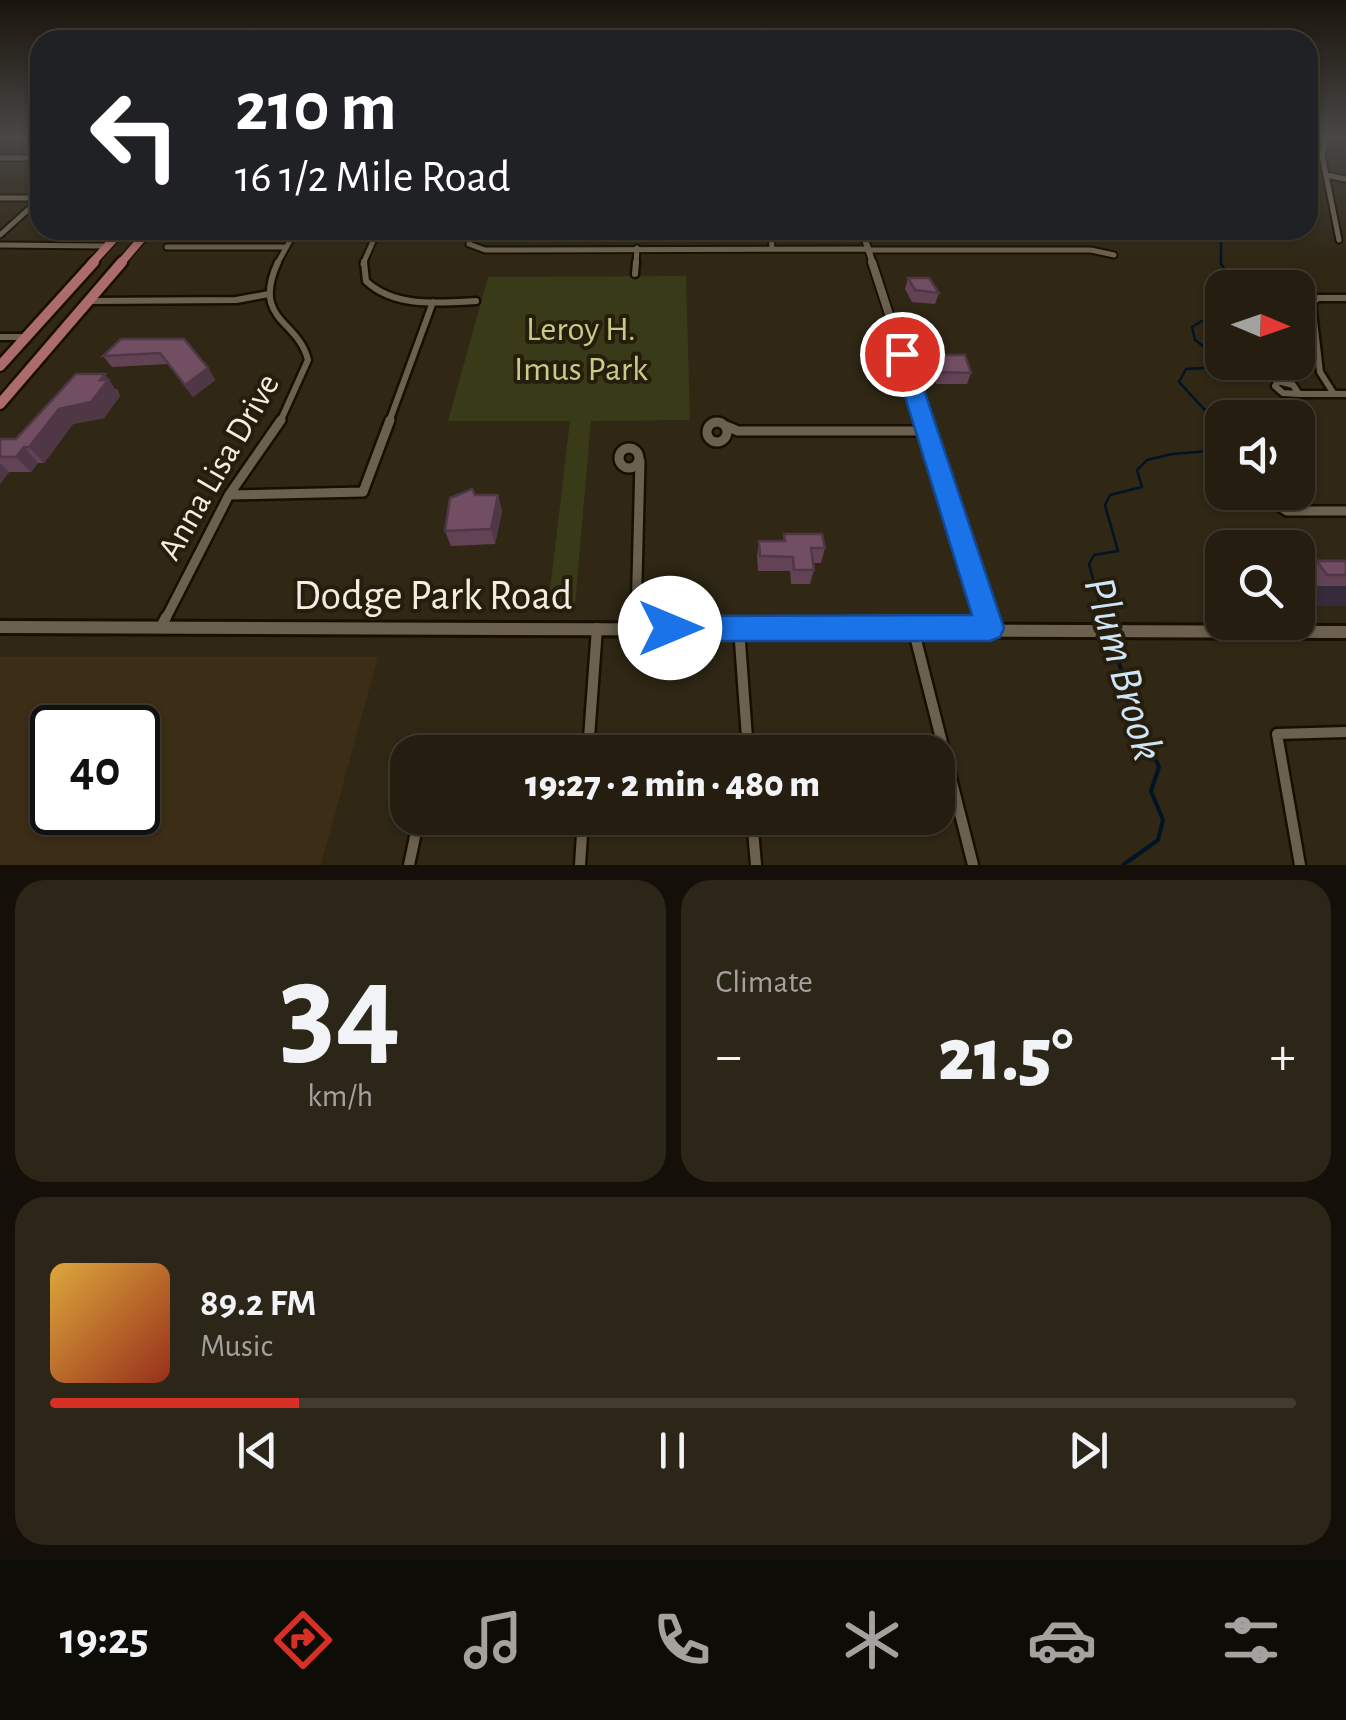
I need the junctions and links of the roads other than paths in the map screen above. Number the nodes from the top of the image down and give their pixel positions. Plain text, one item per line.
1 (1326, 177) edge
2 (0, 198) edge
3 (30, 199) edge
4 (30, 208) edge
5 (0, 234) edge
6 (113, 240) edge
7 (140, 240) edge
8 (290, 240) edge
9 (374, 240) edge
10 (469, 240) edge
11 (772, 240) edge
12 (866, 240) edge
13 (1339, 240) dead end
14 (0, 245) edge
15 (108, 246) junction
16 (286, 246) junction
17 (167, 247) dead end
18 (637, 248) junction
19 (772, 248) junction
20 (869, 249) junction
21 (1114, 256) dead end
22 (635, 274) dead end
23 (269, 294) junction
24 (1346, 298) edge
25 (88, 301) junction
26 (476, 301) dead end
27 (433, 302) junction
28 (26, 337) junction
29 (0, 338) edge
30 (0, 366) edge
31 (28, 372) junction
32 (1302, 392) dead end
33 (1334, 394) junction
34 (1346, 394) edge
35 (0, 404) edge
36 (926, 431) junction
37 (726, 432) dead end
38 (640, 461) junction
39 (627, 467) junction
40 (640, 474) junction
41 (229, 495) junction
42 (1310, 510) edge
43 (1346, 511) edge
44 (0, 627) edge
45 (161, 628) junction
46 (597, 628) junction
47 (636, 628) junction
48 (739, 628) junction
49 (913, 628) junction
50 (990, 628) junction
51 (1346, 632) edge
52 (1346, 732) edge
53 (589, 735) edge
54 (747, 735) edge
55 (415, 835) edge
56 (582, 835) edge
57 (753, 835) edge
58 (409, 865) edge
59 (580, 865) edge
60 (756, 865) edge
61 (973, 865) edge
62 (1300, 865) edge

1 - 13 street
2 - 3 street
4 - 5 street
6 - 15 main road
7 - 25 main road
8 - 16 street
9 - 27 street
10 - 18 street
11 - 19 street
12 - 20 street
14 - 15 street
15 - 28 main road
16 - 17 street
16 - 23 street
18 - 19 street
18 - 22 street
19 - 20 street
20 - 21 street
20 - 36 street
23 - 25 street
23 - 41 street, Anna Lisa Drive
24 - 33 street
25 - 31 main road
26 - 27 street
27 - 41 street
28 - 29 street
28 - 30 main road
30 - 31 main road
31 - 35 main road
32 - 33 street
33 - 34 street
36 - 37 street
36 - 50 street
38 - 39 street
38 - 39 street
38 - 40 street
39 - 40 street
40 - 47 street
41 - 45 street, Anna Lisa Drive
42 - 43 street
44 - 45 street, Dodge Park Road
45 - 46 street, Dodge Park Road
46 - 47 street, Dodge Park Road
46 - 53 street
47 - 48 street, Dodge Park Road
48 - 49 street, Dodge Park Road
48 - 54 street
49 - 50 street, Dodge Park Road
49 - 61 street
50 - 51 street, Dodge Park Road
52 - 62 street
55 - 58 street
56 - 59 street
57 - 60 street

